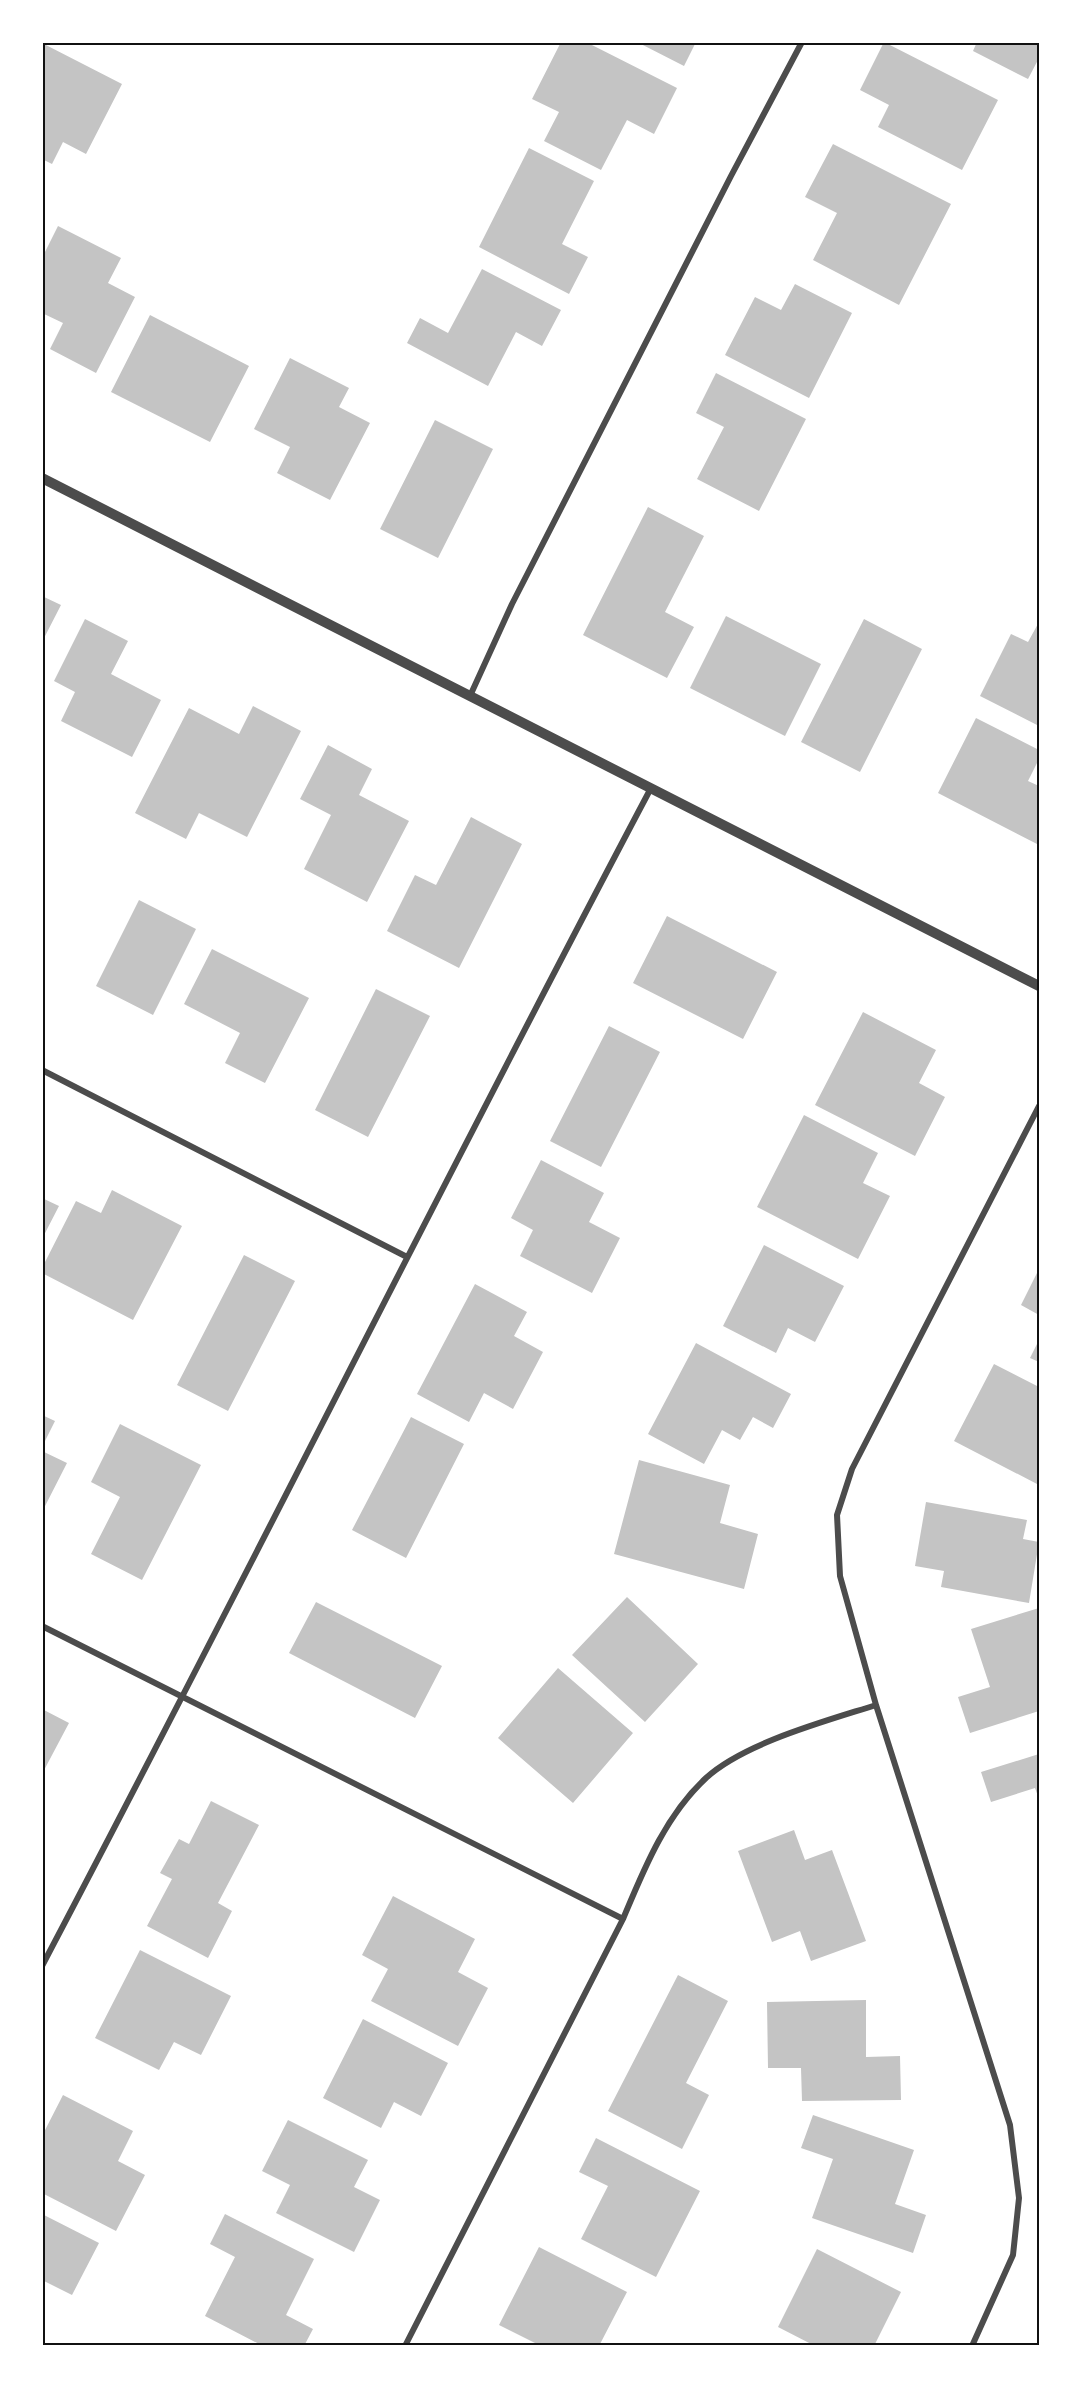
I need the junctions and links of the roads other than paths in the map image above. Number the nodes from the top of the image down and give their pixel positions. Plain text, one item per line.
1 (802, 42) edge
2 (42, 478) edge
3 (470, 696) junction
4 (651, 788) junction
5 (1039, 986) edge
6 (42, 1070) edge
7 (1039, 1106) edge
8 (407, 1257) junction
9 (42, 1626) edge
10 (183, 1698) junction
11 (876, 1705) junction
12 (623, 1919) junction
13 (42, 1966) edge
14 (405, 2346) edge
15 (972, 2346) edge

1 - 3 street
2 - 3 street
3 - 4 street
4 - 5 street
4 - 8 street
6 - 8 street
7 - 11 street
8 - 10 street
9 - 10 street
10 - 12 street
10 - 13 street
11 - 12 street
11 - 15 street
12 - 14 street

